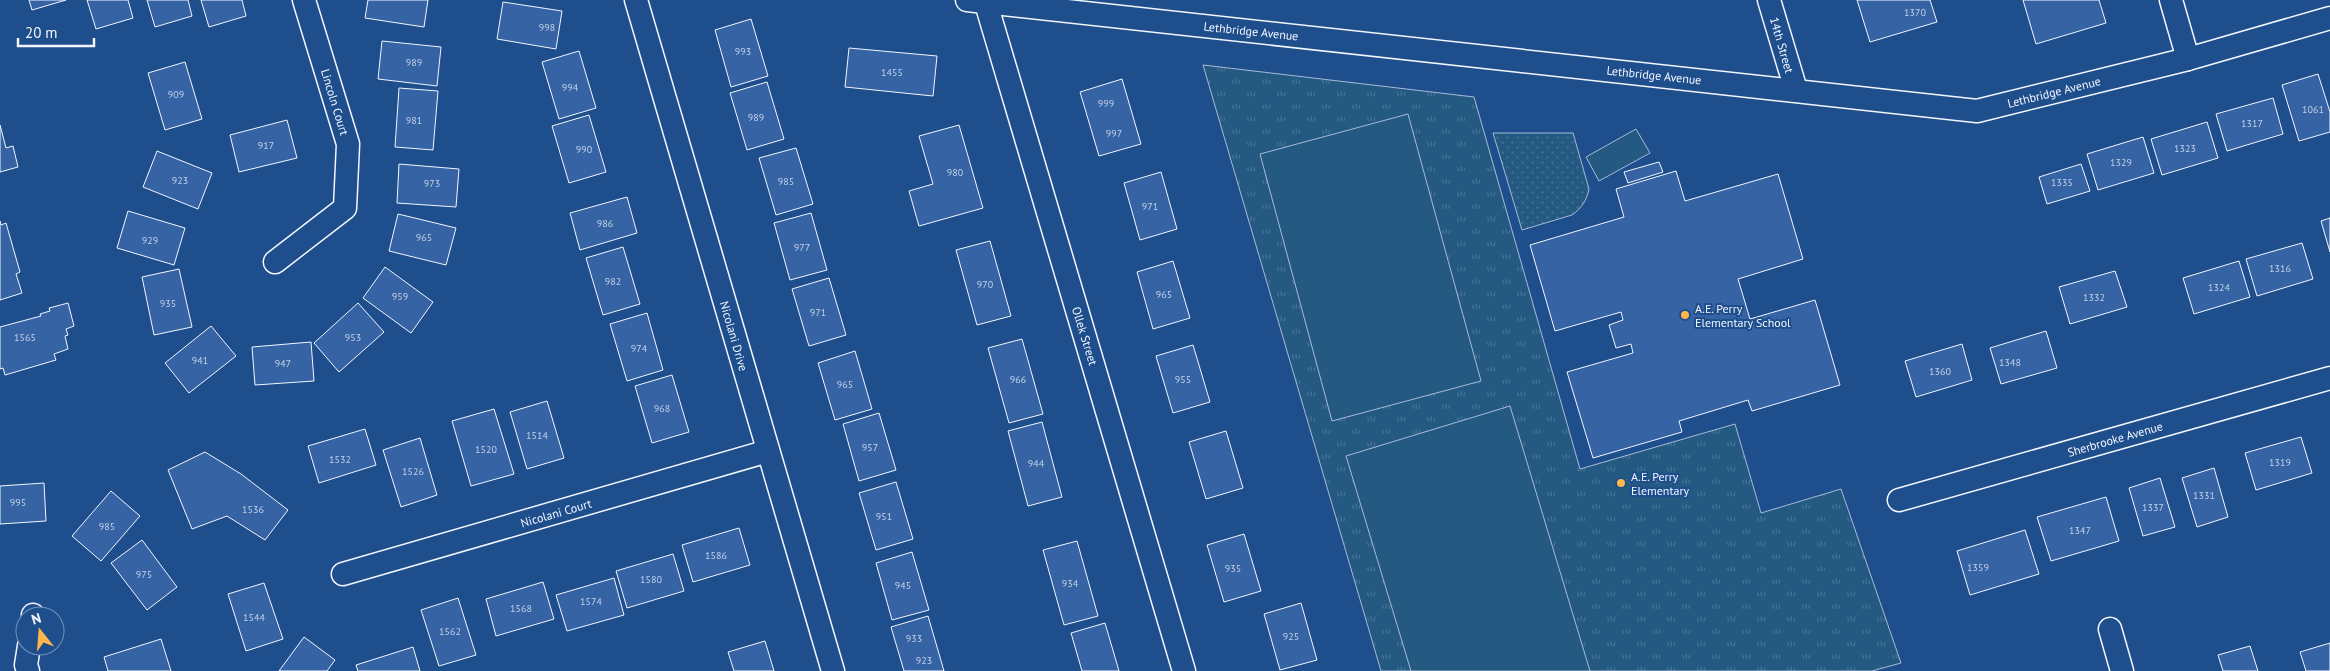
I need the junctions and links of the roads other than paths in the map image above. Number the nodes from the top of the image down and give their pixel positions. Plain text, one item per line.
1 (304, 0) edge
2 (636, 0) edge
3 (1769, 0) edge
4 (2171, 0) edge
5 (979, 1) edge
6 (2330, 18) edge
7 (2188, 60) junction
8 (1796, 90) junction
9 (275, 262) dead end
10 (2330, 378) edge
11 (768, 452) junction
12 (1900, 500) dead end
13 (343, 574) dead end
14 (2110, 629) dead end
15 (27, 656) edge
16 (28, 671) edge
17 (832, 671) edge
18 (1184, 671) edge
19 (2122, 671) edge

1 - 9 street, Lincoln Court
2 - 11 street, Nicolani Drive
3 - 8 street, 14th Street
4 - 7 street
5 - 8 street, Lethbridge Avenue
5 - 18 street, Ollek Street
6 - 7 street, Lethbridge Avenue
7 - 8 street, Lethbridge Avenue
10 - 12 street, Sherbrooke Avenue
11 - 13 street, Nicolani Court
11 - 17 street, Nicolani Drive
14 - 19 street
15 - 16 street

